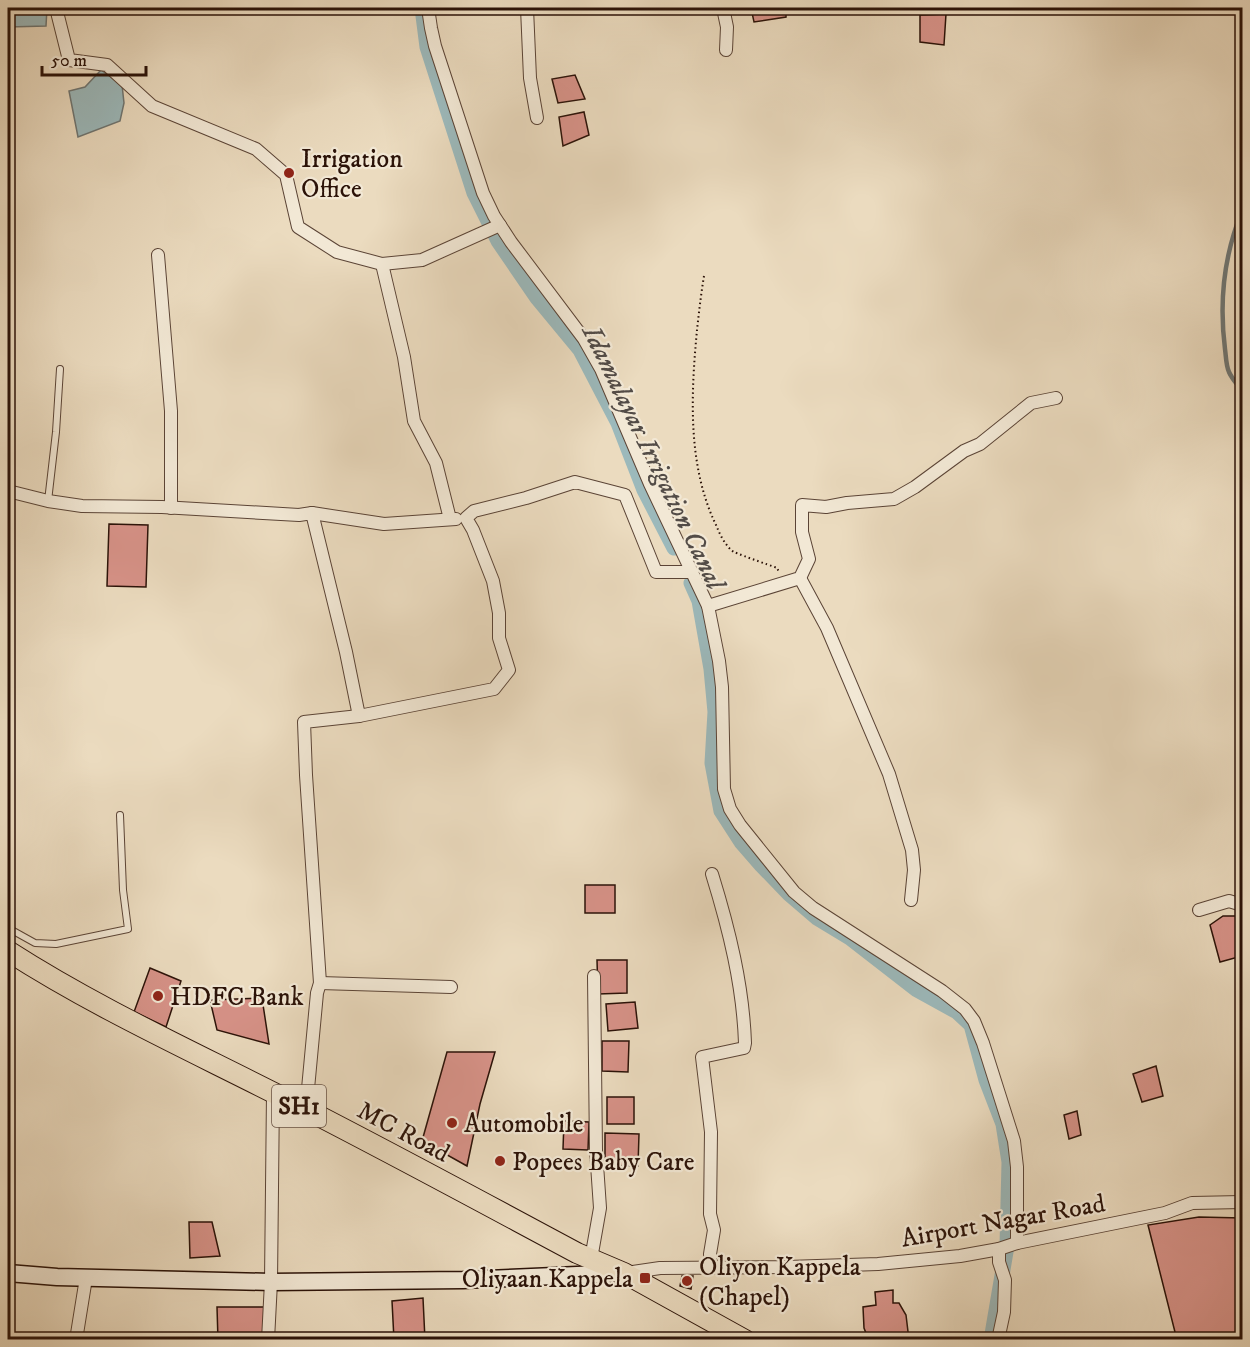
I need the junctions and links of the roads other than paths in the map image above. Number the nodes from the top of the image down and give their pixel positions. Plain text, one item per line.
1 (56, 8) edge
2 (175, 8) edge
3 (196, 8) edge
4 (428, 8) edge
5 (527, 8) edge
6 (723, 8) edge
7 (726, 51) dead end
8 (537, 118) dead end
9 (500, 225) junction
10 (158, 255) dead end
11 (382, 264) junction
12 (60, 369) dead end
13 (1056, 398) dead end
14 (8, 490) edge
15 (48, 501) junction
16 (171, 508) junction
17 (312, 513) junction
18 (466, 518) junction
19 (450, 519) junction
20 (692, 572) junction
21 (800, 578) junction
22 (708, 606) junction
23 (360, 716) junction
24 (120, 815) dead end
25 (712, 874) dead end
26 (911, 900) dead end
27 (1242, 905) edge
28 (1199, 910) dead end
29 (8, 928) edge
30 (8, 951) edge
31 (594, 976) dead end
32 (320, 983) junction
33 (451, 987) dead end
34 (273, 1093) junction
35 (306, 1110) junction
36 (1242, 1202) edge
37 (1017, 1243) junction
38 (999, 1256) junction
39 (591, 1259) junction
40 (711, 1268) junction
41 (8, 1273) edge
42 (624, 1273) junction
43 (86, 1278) junction
44 (271, 1282) junction
45 (76, 1340) edge
46 (268, 1340) edge
47 (745, 1340) edge
48 (998, 1340) edge

1 - 11 street
2 - 3 street
4 - 9 street
5 - 8 street
6 - 7 street
9 - 11 street
9 - 20 street
10 - 16 street
11 - 19 street
12 - 15 lane
13 - 21 street
14 - 15 street
15 - 16 street
16 - 17 street
17 - 19 street
17 - 23 street
18 - 19 street
18 - 20 street
18 - 23 street
20 - 22 street
21 - 22 street
21 - 26 street
22 - 37 street
23 - 32 street
24 - 29 lane
25 - 40 street
27 - 28 street
30 - 34 main road, MC Road / SH1
31 - 39 street
32 - 33 street
32 - 35 street
34 - 35 main road, MC Road / SH1
34 - 44 street
35 - 39 main road, MC Road / SH1
36 - 37 street, Airport Nagar Road
37 - 38 street, Airport Nagar Road
38 - 40 street, Airport Nagar Road
38 - 48 street
39 - 42 main road, MC Road / SH1
40 - 42 street, Airport Nagar Road
41 - 43 main road
42 - 44 main road
42 - 47 main road, MC Road / SH1
43 - 44 main road
43 - 45 street
44 - 46 street

